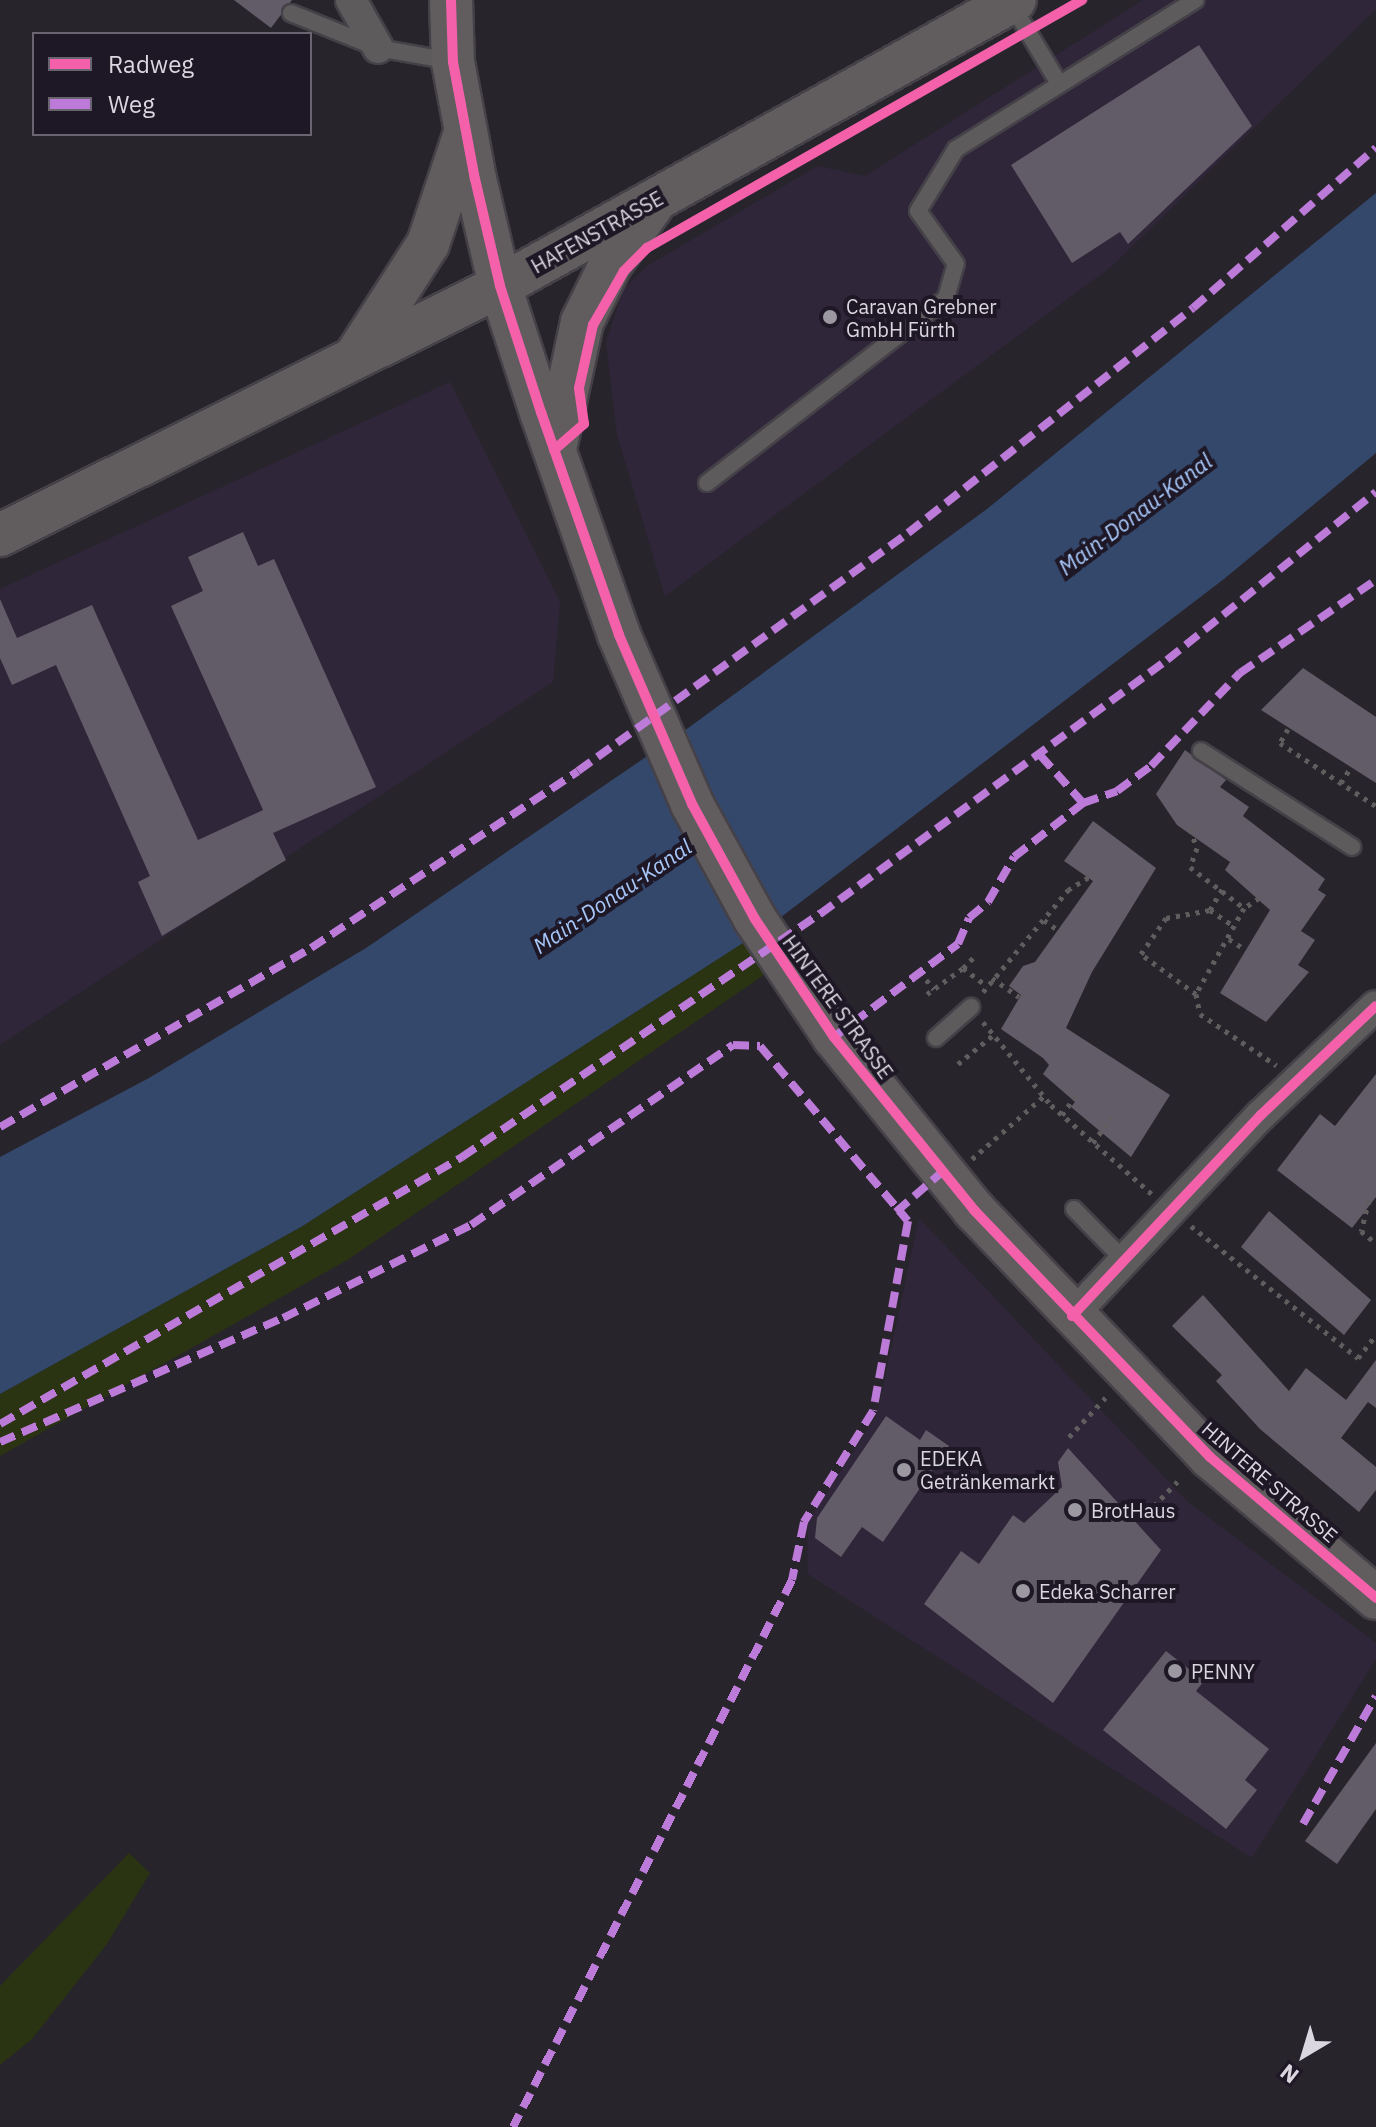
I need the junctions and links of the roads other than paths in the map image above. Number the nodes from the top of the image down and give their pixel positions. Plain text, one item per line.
1 (351, 0) edge
2 (451, 0) edge
3 (1195, 0) edge
4 (1013, 1) edge
5 (291, 13) dead end
6 (378, 48) junction
7 (453, 62) junction
8 (1058, 82) junction
9 (467, 127) junction
10 (657, 199) junction
11 (500, 286) junction
12 (356, 355) junction
13 (554, 450) junction
14 (707, 483) dead end
15 (0, 535) edge
16 (1201, 751) dead end
17 (1352, 847) dead end
18 (1376, 1006) edge
19 (971, 1007) road end
20 (936, 1038) dead end
21 (1074, 1209) dead end
22 (1125, 1261) junction
23 (1072, 1316) junction
24 (1376, 1598) edge

1 - 6 street
2 - 7 street, HINTERE STRASSE
3 - 8 lane
4 - 8 lane
4 - 10 street, HAFENSTRASSE
5 - 6 lane
6 - 7 lane
7 - 9 street, HINTERE STRASSE
8 - 14 lane
9 - 11 street, HINTERE STRASSE
9 - 12 street
10 - 11 street, HAFENSTRASSE
10 - 13 street
11 - 12 street, HAFENSTRASSE
11 - 13 street, HINTERE STRASSE
12 - 15 street, HAFENSTRASSE
13 - 23 street, HINTERE STRASSE
16 - 17 lane
18 - 22 street
19 - 20 lane
21 - 22 lane
22 - 23 street
23 - 24 street, HINTERE STRASSE

